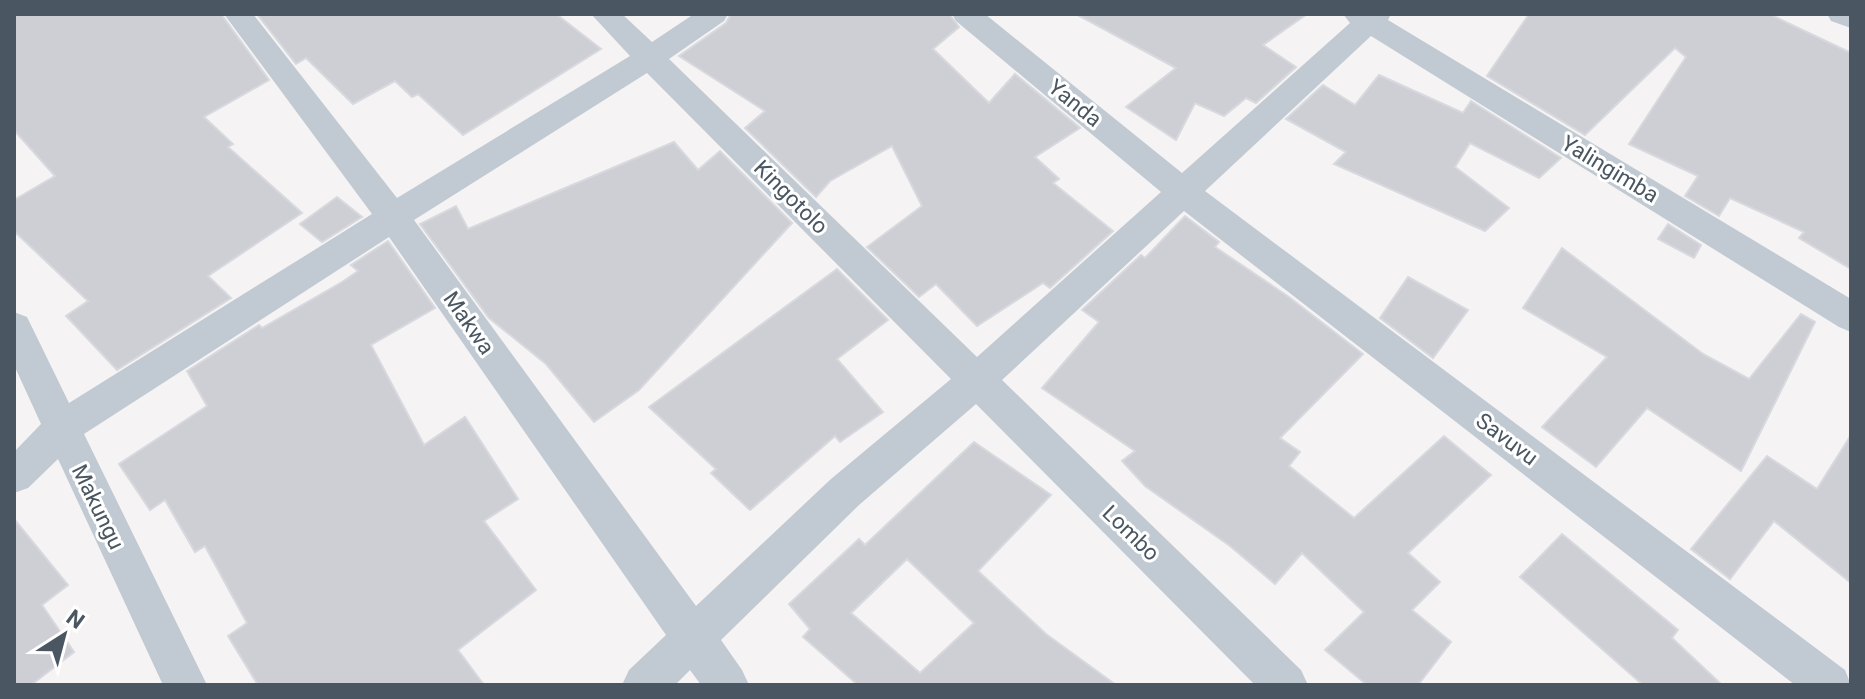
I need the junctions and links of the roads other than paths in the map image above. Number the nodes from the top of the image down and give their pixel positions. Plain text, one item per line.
1 (238, 14) edge
2 (605, 14) edge
3 (714, 14) edge
4 (966, 14) edge
5 (1841, 14) edge
6 (1368, 16) edge
7 (1851, 18) edge
8 (651, 57) junction
9 (1184, 193) junction
10 (393, 217) junction
11 (1851, 317) edge
12 (14, 327) edge
13 (976, 381) junction
14 (61, 428) junction
15 (14, 475) edge
16 (693, 637) junction
17 (185, 685) edge
18 (644, 685) edge
19 (727, 685) edge
20 (1286, 685) edge
21 (1830, 685) edge

1 - 10 street, Makwa
2 - 8 street, Kingotolo
3 - 8 street
4 - 9 street, Yanda
5 - 7 street
6 - 9 street
6 - 11 street, Yalingimba
8 - 10 street
8 - 13 street, Kingotolo
9 - 13 street
9 - 21 street, Savuvu
10 - 14 street
10 - 16 street, Makwa
12 - 14 street, Makungu
13 - 16 street
13 - 20 street, Lombo
14 - 15 street
14 - 17 street, Makungu
16 - 18 street
16 - 19 street, Makwa

